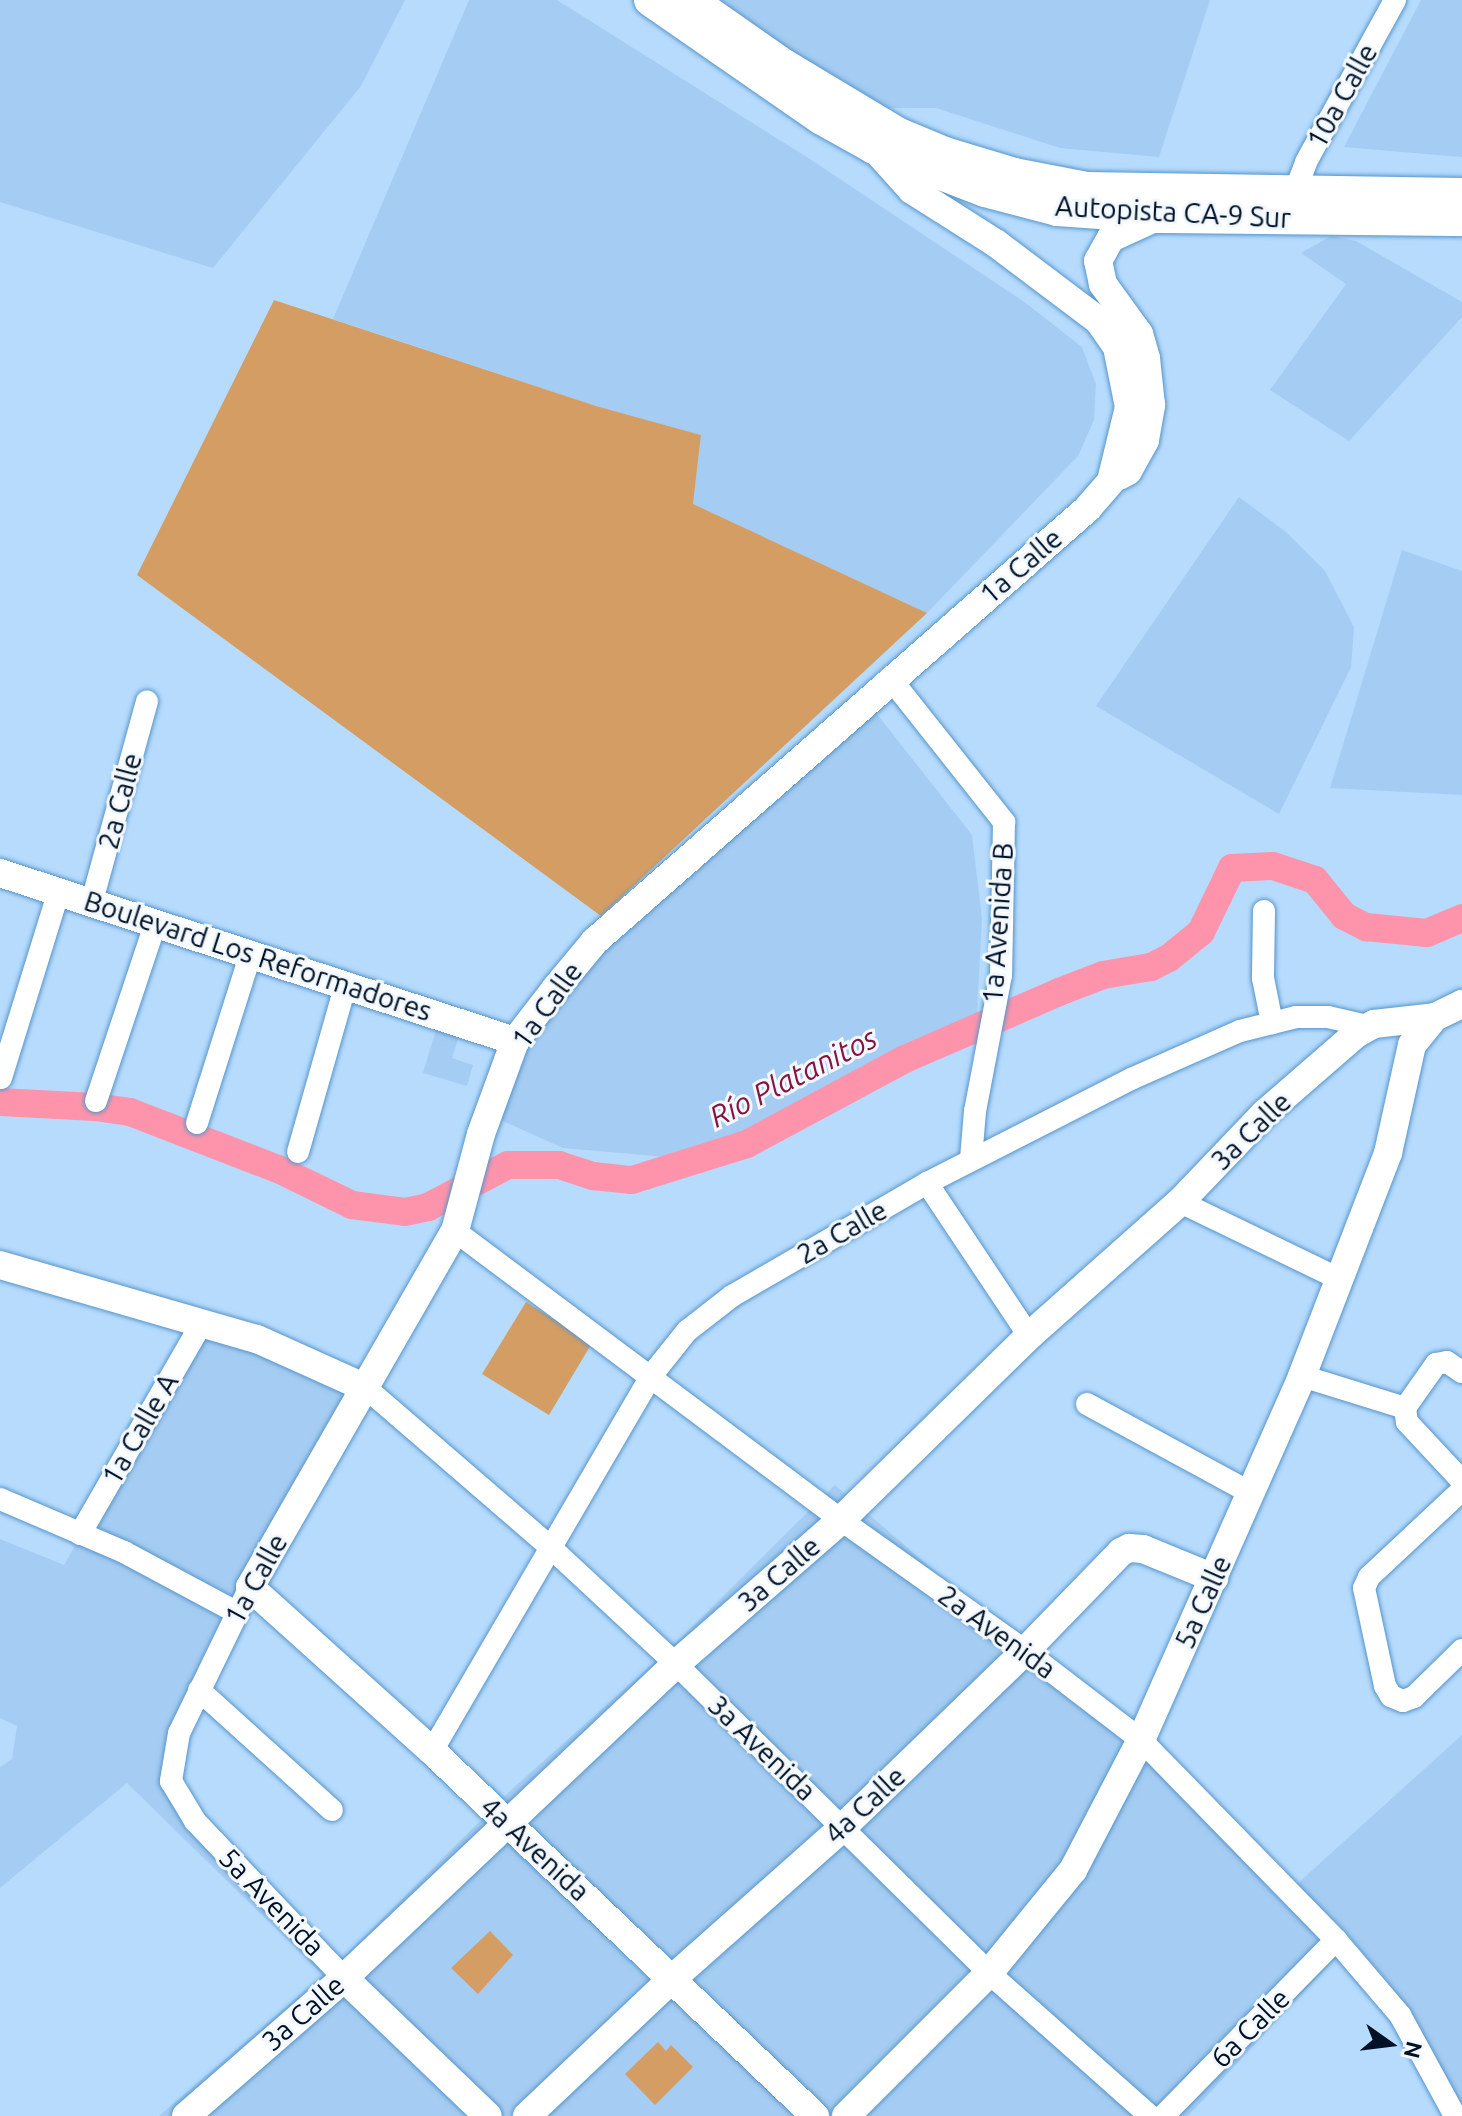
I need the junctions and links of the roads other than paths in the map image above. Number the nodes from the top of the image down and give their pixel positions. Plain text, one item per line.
1 (650, 0) edge
2 (691, 0) edge
3 (1395, 0) edge
4 (874, 148) junction
5 (1294, 194) junction
6 (1462, 194) edge
7 (1157, 217) junction
8 (1462, 220) edge
9 (1111, 481) junction
10 (890, 678) junction
11 (147, 701) dead end
12 (0, 873) edge
13 (59, 891) junction
14 (92, 901) junction
15 (1264, 911) dead end
16 (156, 922) junction
17 (251, 953) junction
18 (346, 984) junction
19 (1462, 1004) edge
20 (1435, 1017) junction
21 (1272, 1023) junction
22 (1377, 1025) junction
23 (515, 1041) junction
24 (1412, 1045) junction
25 (1, 1078) edge
26 (96, 1101) dead end
27 (197, 1123) dead end
28 (298, 1152) dead end
29 (971, 1159) junction
30 (927, 1183) junction
31 (1180, 1202) junction
32 (455, 1231) junction
33 (0, 1265) edge
34 (1341, 1280) junction
35 (202, 1323) junction
36 (1029, 1336) junction
37 (1455, 1367) edge
38 (651, 1376) junction
39 (1302, 1376) junction
40 (366, 1388) junction
41 (1087, 1404) dead end
42 (1405, 1408) junction
43 (1462, 1481) edge
44 (1462, 1490) edge
45 (1251, 1493) junction
46 (0, 1499) edge
47 (841, 1520) junction
48 (80, 1534) junction
49 (549, 1546) junction
50 (1214, 1578) junction
51 (250, 1587) junction
52 (236, 1612) junction
53 (1462, 1650) edge
54 (1025, 1651) junction
55 (676, 1664) junction
56 (199, 1690) junction
57 (179, 1733) joint
58 (1141, 1740) junction
59 (432, 1751) junction
60 (332, 1810) dead end
61 (508, 1824) junction
62 (843, 1827) junction
63 (1336, 1940) junction
64 (989, 1973) junction
65 (344, 1978) junction
66 (672, 1979) junction
67 (187, 2116) edge
68 (488, 2116) edge
69 (527, 2116) edge
70 (815, 2116) edge
71 (846, 2116) edge
72 (1150, 2116) edge
73 (1163, 2116) edge
74 (1455, 2116) edge

1 - 4 highway, Autopista CA-9 Sur
2 - 5 highway, Autopista CA-9 Sur
3 - 5 street, 10a Calle
4 - 7 highway, Autopista CA-9 Sur
4 - 9 main road, 1a Calle
5 - 6 highway, Autopista CA-9 Sur
7 - 8 highway, Autopista CA-9 Sur
7 - 9 main road, 1a Calle
9 - 10 main road, 1a Calle
10 - 23 main road, 1a Calle
10 - 29 street, 1a Avenida B
11 - 14 street, 2a Calle
12 - 13 main road, Boulevard Los Reformadores
13 - 14 main road, Boulevard Los Reformadores
13 - 25 street
14 - 16 main road, Boulevard Los Reformadores
15 - 21 street
16 - 17 main road, Boulevard Los Reformadores
16 - 26 street
17 - 18 main road, Boulevard Los Reformadores
17 - 27 street
18 - 23 main road, Boulevard Los Reformadores
18 - 28 street
19 - 20 main road, 2a Calle
20 - 22 main road, 2a Calle
20 - 24 main road, 5a Calle
21 - 22 street, 2a Calle
21 - 29 street, 2a Calle
22 - 24 main road
22 - 31 main road, 3a Calle
23 - 32 main road, 1a Calle
24 - 34 main road, 5a Calle
29 - 30 street, 2a Calle
30 - 36 street
30 - 38 street, 2a Calle
31 - 34 street
31 - 36 main road, 3a Calle
32 - 38 street, 2a Avenida
32 - 40 main road, 1a Calle
33 - 35 main road
34 - 39 main road, 5a Calle
35 - 40 main road
35 - 48 street, 1a Calle A
36 - 47 main road, 3a Calle
37 - 42 street
38 - 47 street, 2a Avenida
38 - 49 street, 2a Calle
39 - 42 street
39 - 45 main road, 5a Calle
40 - 49 street, 3a Avenida
40 - 51 main road, 1a Calle
41 - 45 street
42 - 43 street
44 - 53 street
45 - 50 main road, 5a Calle
46 - 48 street
47 - 54 street, 2a Avenida
47 - 55 main road, 3a Calle
48 - 52 street
49 - 55 street, 3a Avenida
49 - 59 street, 2a Calle
50 - 54 main road, 4a Calle
50 - 58 main road, 5a Calle
51 - 52 street, 1a Calle
51 - 59 main road, 4a Avenida
52 - 56 street, 1a Calle
54 - 58 street, 2a Avenida
54 - 62 main road, 4a Calle
55 - 61 main road, 3a Calle
55 - 62 street, 3a Avenida
56 - 57 street, 1a Calle
56 - 60 street
57 - 65 street, 5a Avenida
58 - 63 street, 2a Avenida
58 - 64 main road, 5a Calle
59 - 61 main road, 4a Avenida
61 - 65 main road, 3a Calle
61 - 66 main road, 4a Avenida
62 - 64 street, 3a Avenida
62 - 66 main road, 4a Calle
63 - 73 street, 6a Calle
63 - 74 street, 2a Avenida
64 - 71 main road, 5a Calle
64 - 72 street, 3a Avenida
65 - 67 main road, 3a Calle
65 - 68 main road, 5a Avenida
66 - 69 main road, 4a Calle
66 - 70 main road, 4a Avenida

